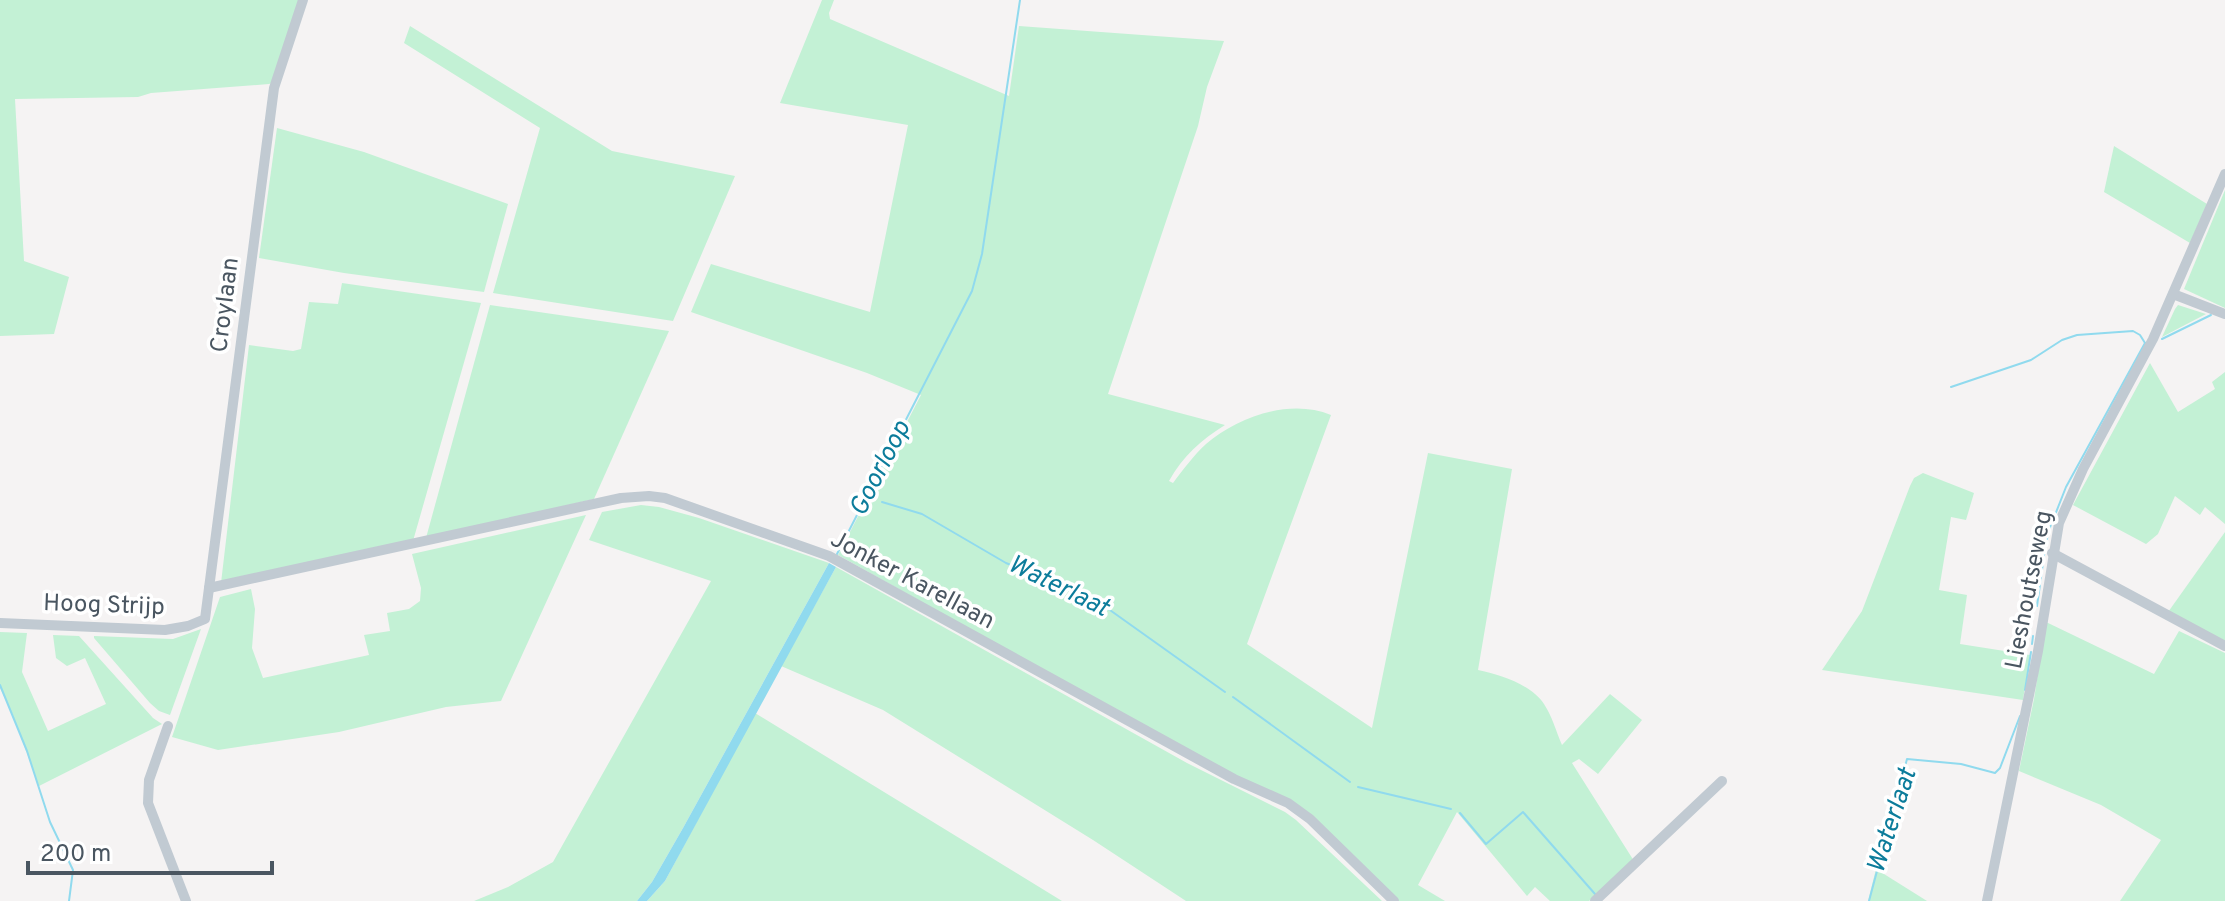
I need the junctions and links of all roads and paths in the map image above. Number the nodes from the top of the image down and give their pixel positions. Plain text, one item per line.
1 (303, 0) edge
2 (2225, 174) edge
3 (2173, 294) junction
4 (2225, 314) edge
5 (2052, 553) junction
6 (209, 588) junction
7 (205, 619) joint
8 (0, 623) edge
9 (2225, 646) edge
10 (168, 726) dead end
11 (1722, 781) dead end
12 (186, 901) edge
13 (1394, 901) edge
14 (1595, 901) edge
15 (1987, 901) edge

1 - 6 street, Croylaan
2 - 3 street, Lieshoutseweg
3 - 4 street
3 - 5 street, Lieshoutseweg
5 - 9 street
5 - 15 street, Lieshoutseweg
6 - 7 street, Croylaan
6 - 13 street, Jonker Karellaan
7 - 8 street, Hoog Strijp
10 - 12 street
11 - 14 street

